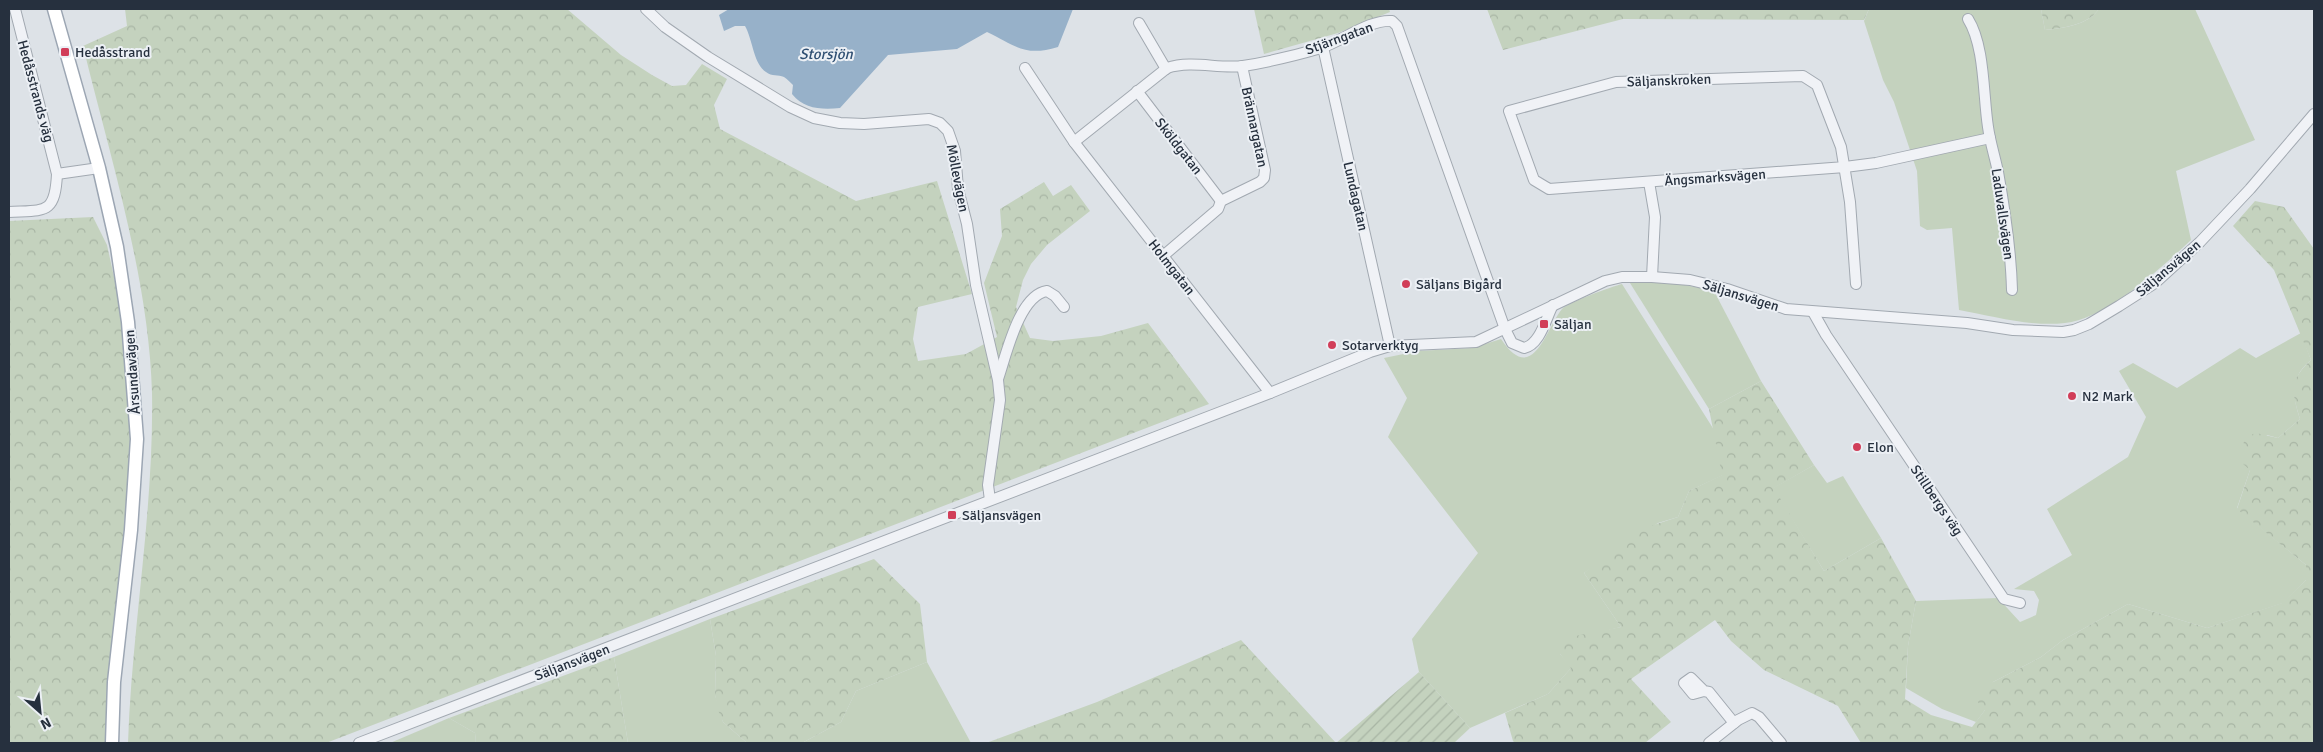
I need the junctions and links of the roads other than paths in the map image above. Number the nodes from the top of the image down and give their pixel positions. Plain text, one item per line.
1 (15, 9) edge
2 (54, 9) edge
3 (646, 9) edge
4 (1968, 19) dead end
5 (1139, 23) dead end
6 (1323, 47) junction
7 (1242, 66) junction
8 (1025, 68) dead end
9 (1166, 69) junction
10 (1137, 91) junction
11 (2314, 114) edge
12 (1990, 138) junction
13 (1074, 142) junction
14 (1845, 167) junction
15 (99, 168) junction
16 (57, 174) junction
17 (1649, 182) junction
18 (1221, 201) junction
19 (9, 212) edge
20 (1162, 256) junction
21 (1652, 276) junction
22 (1856, 284) dead end
23 (2012, 290) dead end
24 (1552, 305) junction
25 (1064, 307) dead end
26 (1814, 312) junction
27 (1505, 329) junction
28 (1390, 346) junction
29 (998, 380) junction
30 (1270, 393) junction
31 (990, 500) junction
32 (2020, 603) dead end
33 (1704, 692) dead end
34 (1734, 723) junction
35 (112, 743) edge
36 (359, 743) edge
37 (1709, 743) edge
38 (1781, 743) edge

1 - 16 street, Hedåsstrands väg
2 - 15 main road, Årsundavägen
3 - 29 street, Möllevägen
4 - 12 street, Laduvallsvägen
5 - 9 street
6 - 7 street, Stjärngatan
6 - 27 street, Stjärngatan
6 - 28 street, Lundagatan
7 - 9 street, Stjärngatan
7 - 18 street, Brännargatan
8 - 13 street
9 - 10 street, Stjärngatan
10 - 13 street, Stjärngatan
10 - 18 street, Sköldgatan
11 - 26 street, Säljansvägen
12 - 14 street
12 - 23 street, Laduvallsvägen
13 - 20 street, Holmgatan
14 - 17 street, Ängsmarksvägen
14 - 17 street, Säljanskroken
14 - 22 street, Säljanskroken
15 - 16 street
15 - 35 main road, Årsundavägen
16 - 19 street, Hedåsstrands väg
17 - 21 street, Ängsmarksvägen
18 - 20 street, Brännargatan
20 - 30 street, Holmgatan
21 - 24 street, Säljansvägen
21 - 26 street, Säljansvägen
24 - 27 street, Säljansvägen
24 - 27 street
25 - 29 street
26 - 32 street, Stillbergs väg
27 - 28 street, Säljansvägen
28 - 30 street, Säljansvägen
29 - 31 street, Möllevägen
30 - 31 street, Säljansvägen
31 - 36 street, Säljansvägen
33 - 34 street
34 - 37 street
34 - 38 street

